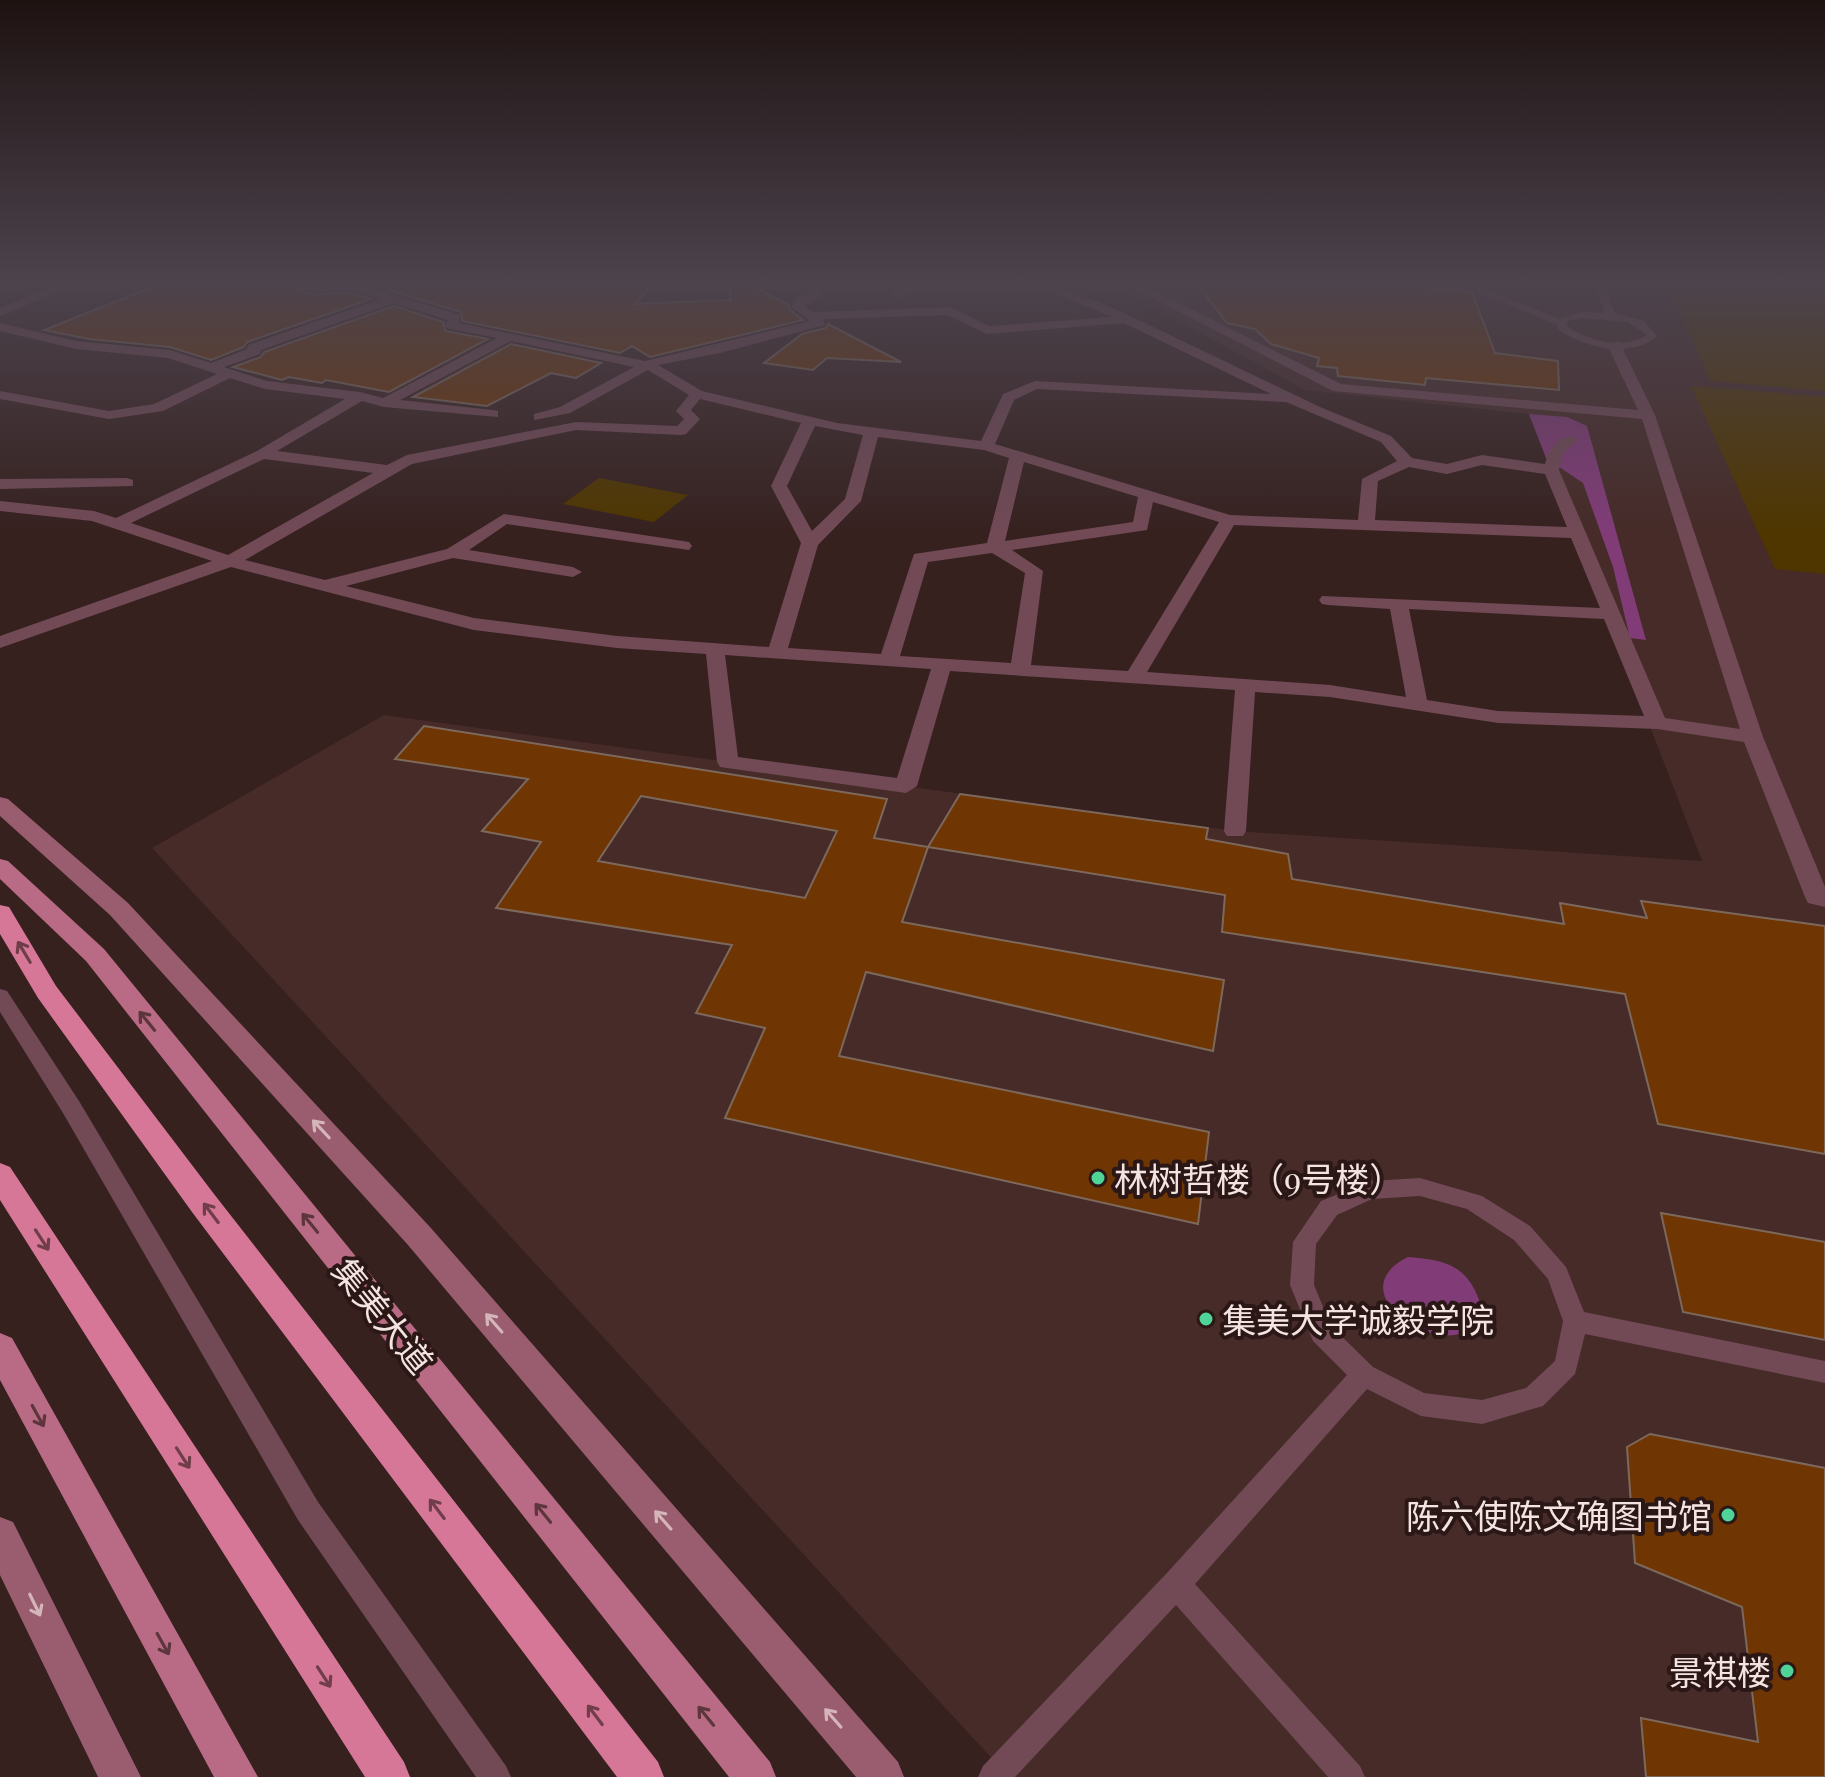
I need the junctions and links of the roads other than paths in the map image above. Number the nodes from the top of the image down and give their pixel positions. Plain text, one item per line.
1 (212, 367) edge
2 (452, 367) edge
3 (648, 367) edge
4 (652, 367) edge
5 (1226, 367) edge
6 (1296, 367) edge
7 (1625, 367) edge
8 (230, 373) junction
9 (1338, 388) junction
10 (697, 394) junction
11 (0, 395) edge
12 (360, 396) junction
13 (1295, 400) junction
14 (384, 403) junction
15 (493, 414) dead end
16 (1648, 415) junction
17 (539, 417) dead end
18 (810, 420) junction
19 (872, 431) junction
20 (1569, 440) dead end
21 (986, 446) junction
22 (262, 454) junction
23 (1018, 455) junction
24 (1407, 462) junction
25 (389, 470) junction
26 (1551, 470) junction
27 (127, 483) dead end
28 (0, 484) edge
29 (1146, 495) junction
30 (0, 506) edge
31 (1229, 520) junction
32 (116, 524) junction
33 (1366, 525) junction
34 (1578, 533) junction
35 (810, 543) junction
36 (683, 546) dead end
37 (995, 547) junction
38 (453, 553) junction
39 (230, 561) junction
40 (573, 572) dead end
41 (325, 586) junction
42 (1328, 600) dead end
43 (1398, 603) junction
44 (1611, 614) junction
45 (0, 642) edge
46 (715, 649) junction
47 (777, 653) junction
48 (889, 661) junction
49 (942, 664) junction
50 (1020, 670) junction
51 (1134, 677) junction
52 (1245, 685) junction
53 (1418, 705) junction
54 (1657, 723) junction
55 (1753, 737) junction
56 (0, 804) edge
57 (1235, 831) dead end
58 (0, 866) edge
59 (1825, 899) edge
60 (0, 913) edge
61 (0, 996) edge
62 (0, 1175) edge
63 (1575, 1321) junction
64 (0, 1348) edge
65 (1825, 1372) edge
66 (1364, 1375) junction
67 (0, 1535) edge
68 (1176, 1584) junction
69 (120, 1777) edge
70 (237, 1777) edge
71 (389, 1777) edge
72 (495, 1777) edge
73 (643, 1777) edge
74 (755, 1777) edge
75 (883, 1777) edge
76 (994, 1777) edge
77 (1349, 1777) edge

1 - 8 street
2 - 14 street
3 - 17 street
4 - 10 street
5 - 13 street
6 - 9 street
7 - 16 street
8 - 11 street
8 - 12 street
9 - 13 street
9 - 16 street
10 - 18 street
10 - 25 street
12 - 14 street
12 - 22 street
13 - 21 street
13 - 24 street
14 - 15 street
16 - 55 street
18 - 19 street
18 - 35 street
19 - 21 street
19 - 35 street
20 - 26 street
21 - 23 street
22 - 25 street
22 - 32 street
23 - 29 street
23 - 37 street
24 - 26 street
24 - 33 street
25 - 39 street
26 - 34 street
27 - 28 street
29 - 31 street
29 - 37 street
30 - 32 street
31 - 33 street
31 - 51 street
32 - 39 street
33 - 34 street
34 - 44 street
35 - 47 street
36 - 38 street
37 - 48 street
37 - 50 street
38 - 40 street
38 - 41 street
39 - 41 street
39 - 45 street
41 - 46 street
42 - 43 street
43 - 44 street
43 - 53 street
44 - 54 street
46 - 47 street
46 - 49 street
47 - 48 street
48 - 49 street
49 - 50 street
50 - 51 street
51 - 52 street
52 - 53 street
52 - 57 street
53 - 54 street
54 - 55 street
55 - 59 street
75 -> 56 main road
74 -> 58 main road, 集美大道
73 -> 60 highway
61 - 72 lane
62 -> 71 highway
63 - 65 lane
63 - 66 lane
63 - 66 lane
64 -> 70 main road
66 - 68 lane
67 -> 69 main road
68 - 76 lane
68 - 77 lane

